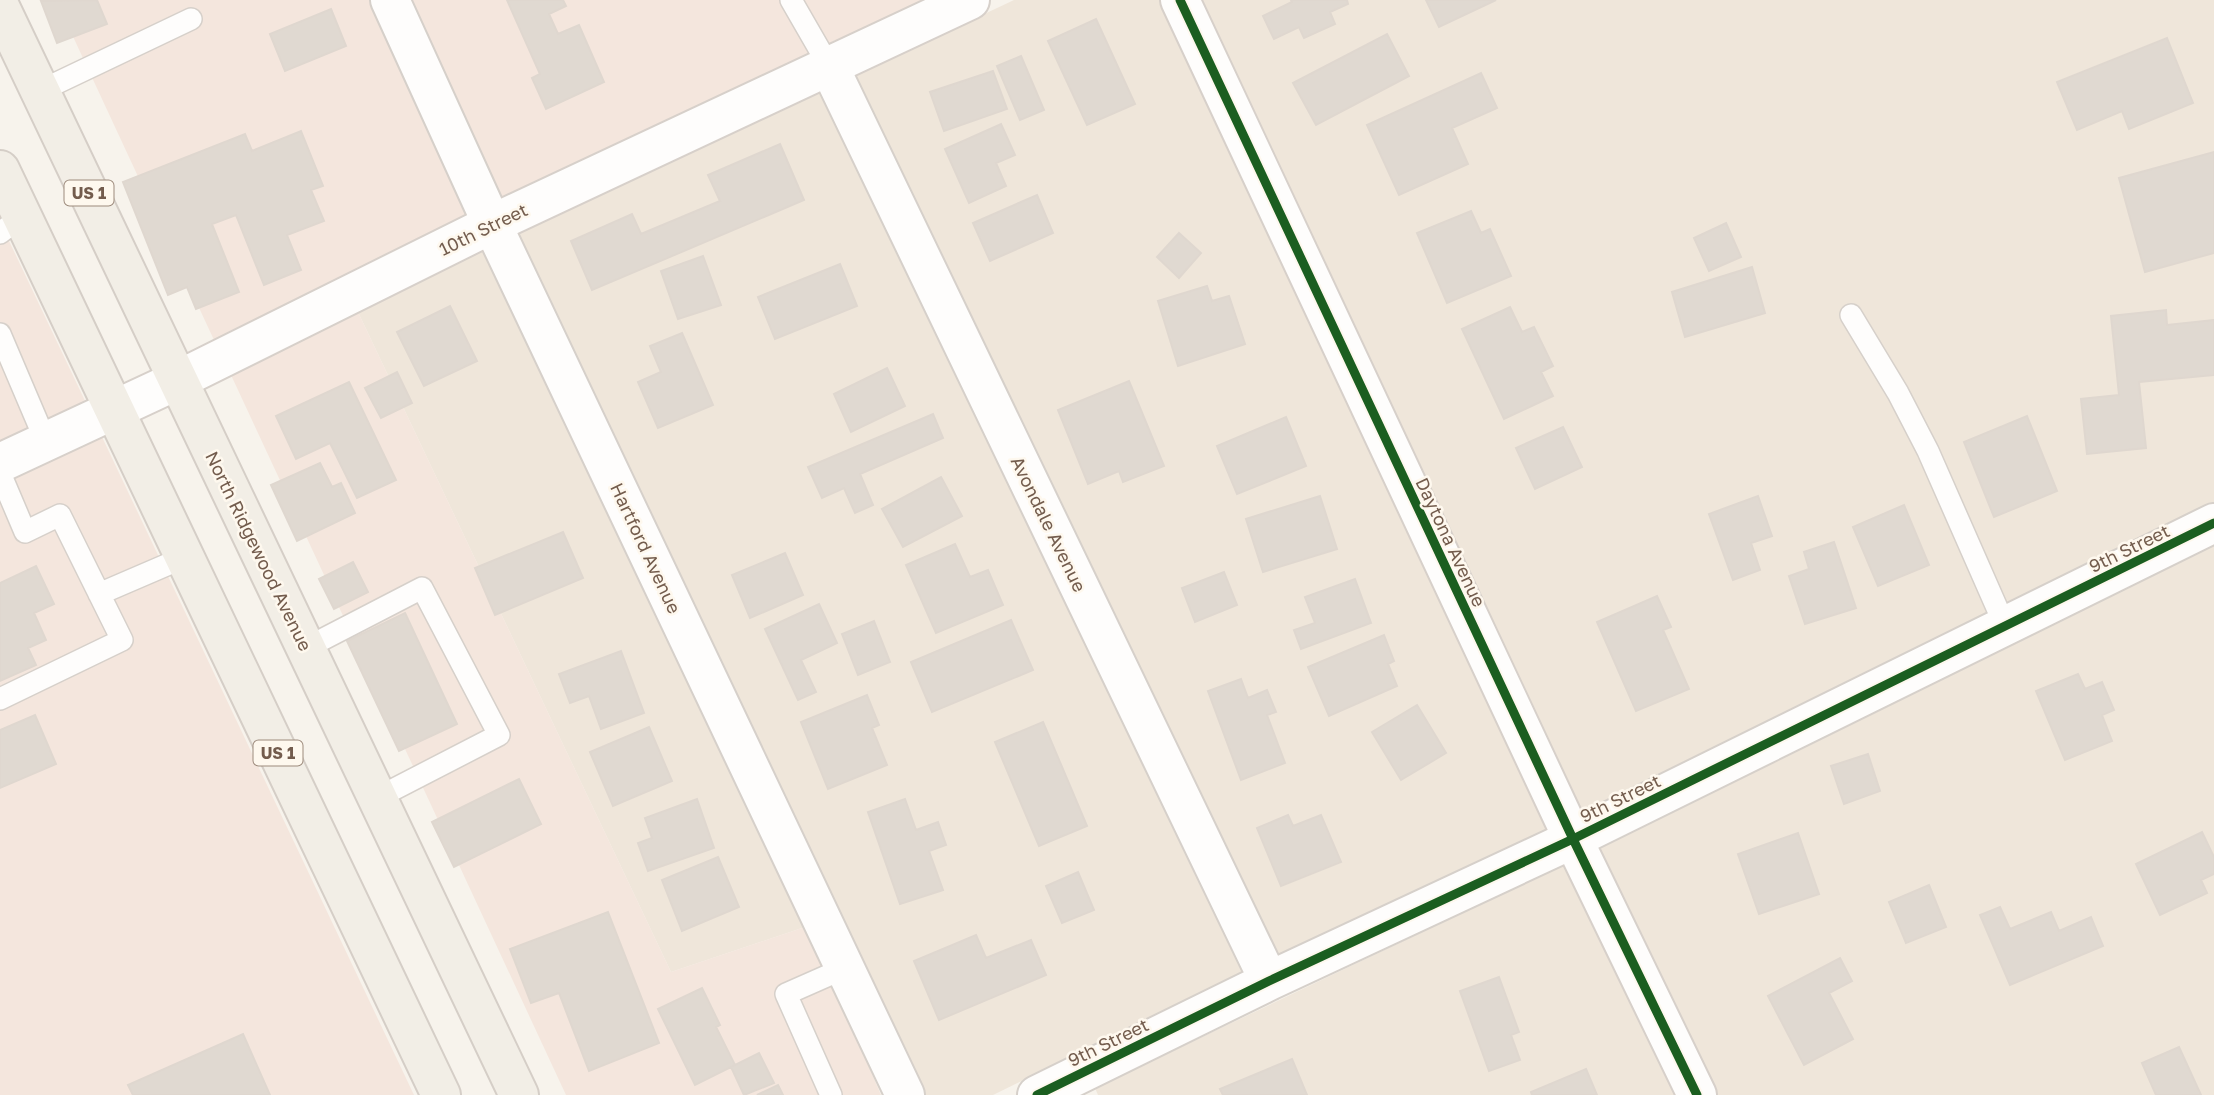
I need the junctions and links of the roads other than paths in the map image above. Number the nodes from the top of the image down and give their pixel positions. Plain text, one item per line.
1 (390, 0) edge
2 (791, 0) edge
3 (970, 0) edge
4 (1180, 0) edge
5 (0, 7) edge
6 (191, 19) dead end
7 (829, 66) junction
8 (40, 91) junction
9 (0, 170) edge
10 (492, 224) junction
11 (11, 225) edge
12 (1851, 315) dead end
13 (0, 334) edge
14 (178, 380) junction
15 (114, 410) junction
16 (46, 442) junction
17 (0, 463) edge
18 (0, 473) edge
19 (2214, 523) edge
20 (185, 557) junction
21 (99, 594) junction
22 (2006, 626) junction
23 (306, 648) junction
24 (0, 699) edge
25 (377, 797) junction
26 (1573, 839) junction
27 (845, 968) junction
28 (1269, 981) junction
29 (441, 1095) edge
30 (519, 1095) edge
31 (831, 1095) edge
32 (905, 1095) edge
33 (1037, 1095) edge
34 (1697, 1095) edge

1 - 10 street, Hartford Avenue
2 - 7 lane
3 - 7 street, 10th Street
4 - 26 street, Daytona Avenue
5 - 8 main road, North Ridgewood Avenue / US 1
6 - 8 lane
7 - 10 street, 10th Street
7 - 28 street, Avondale Avenue
8 - 14 main road, North Ridgewood Avenue / US 1
9 - 11 main road, US 1
10 - 14 street, 10th Street
10 - 27 street, Hartford Avenue
11 - 15 main road, US 1
12 - 22 lane
13 - 16 lane
14 - 15 street, 10th Street
14 - 23 main road, North Ridgewood Avenue / US 1
15 - 16 street, 10th Street
15 - 20 main road, US 1
16 - 17 street, 10th Street
18 - 21 lane
19 - 22 street, 9th Street
20 - 21 lane
20 - 29 main road, US 1
21 - 24 lane
22 - 26 street, 9th Street
23 - 25 main road, North Ridgewood Avenue / US 1
23 - 25 lane
25 - 30 main road, North Ridgewood Avenue / US 1
26 - 28 street, 9th Street
26 - 34 street, Daytona Avenue
27 - 31 lane
27 - 32 street, Hartford Avenue
28 - 33 street, 9th Street

